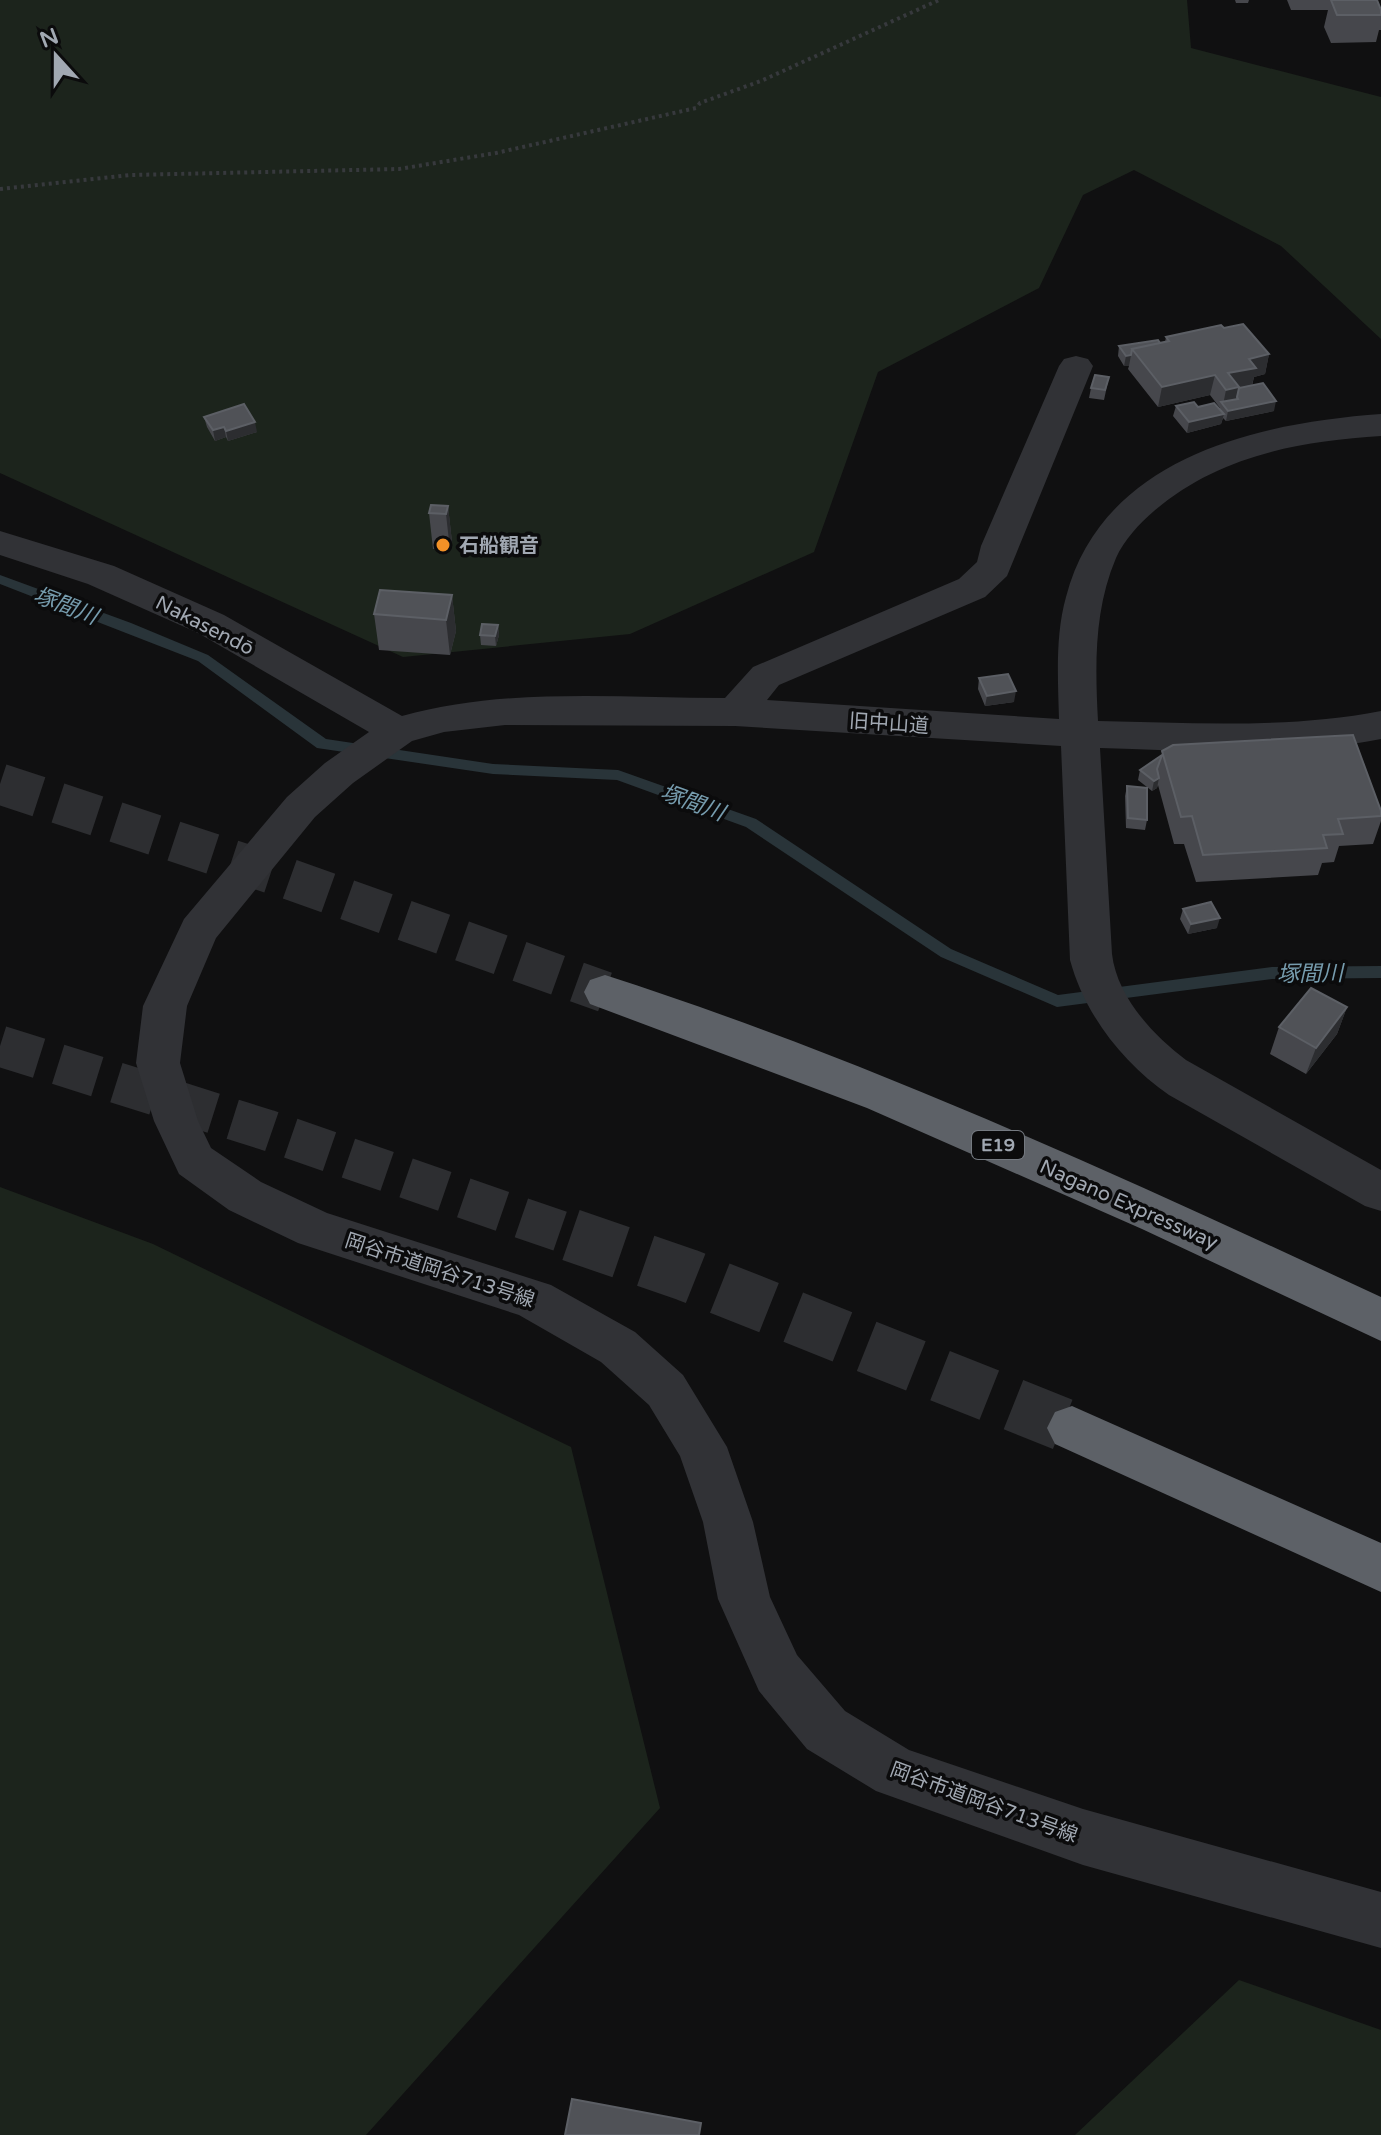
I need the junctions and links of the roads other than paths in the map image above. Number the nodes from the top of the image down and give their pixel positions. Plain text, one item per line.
1 (1076, 366) dead end
2 (1381, 425) edge
3 (0, 543) edge
4 (735, 712) junction
5 (1381, 725) edge
6 (397, 732) junction
7 (1082, 734) junction
8 (605, 992) tunnel mouth
9 (1381, 1192) edge
10 (1381, 1320) edge
11 (1072, 1428) tunnel mouth
12 (1381, 1568) edge
13 (1381, 1920) edge

1 - 4 street
2 - 7 street
3 - 6 street, Nakasendō
4 - 6 street, 旧中山道
4 - 7 street, 旧中山道
5 - 7 street, 旧中山道
6 - 13 street, 岡谷市道岡谷713号線
7 - 9 street
8 - 10 highway, Nagano Expressway / E19
11 - 12 highway

